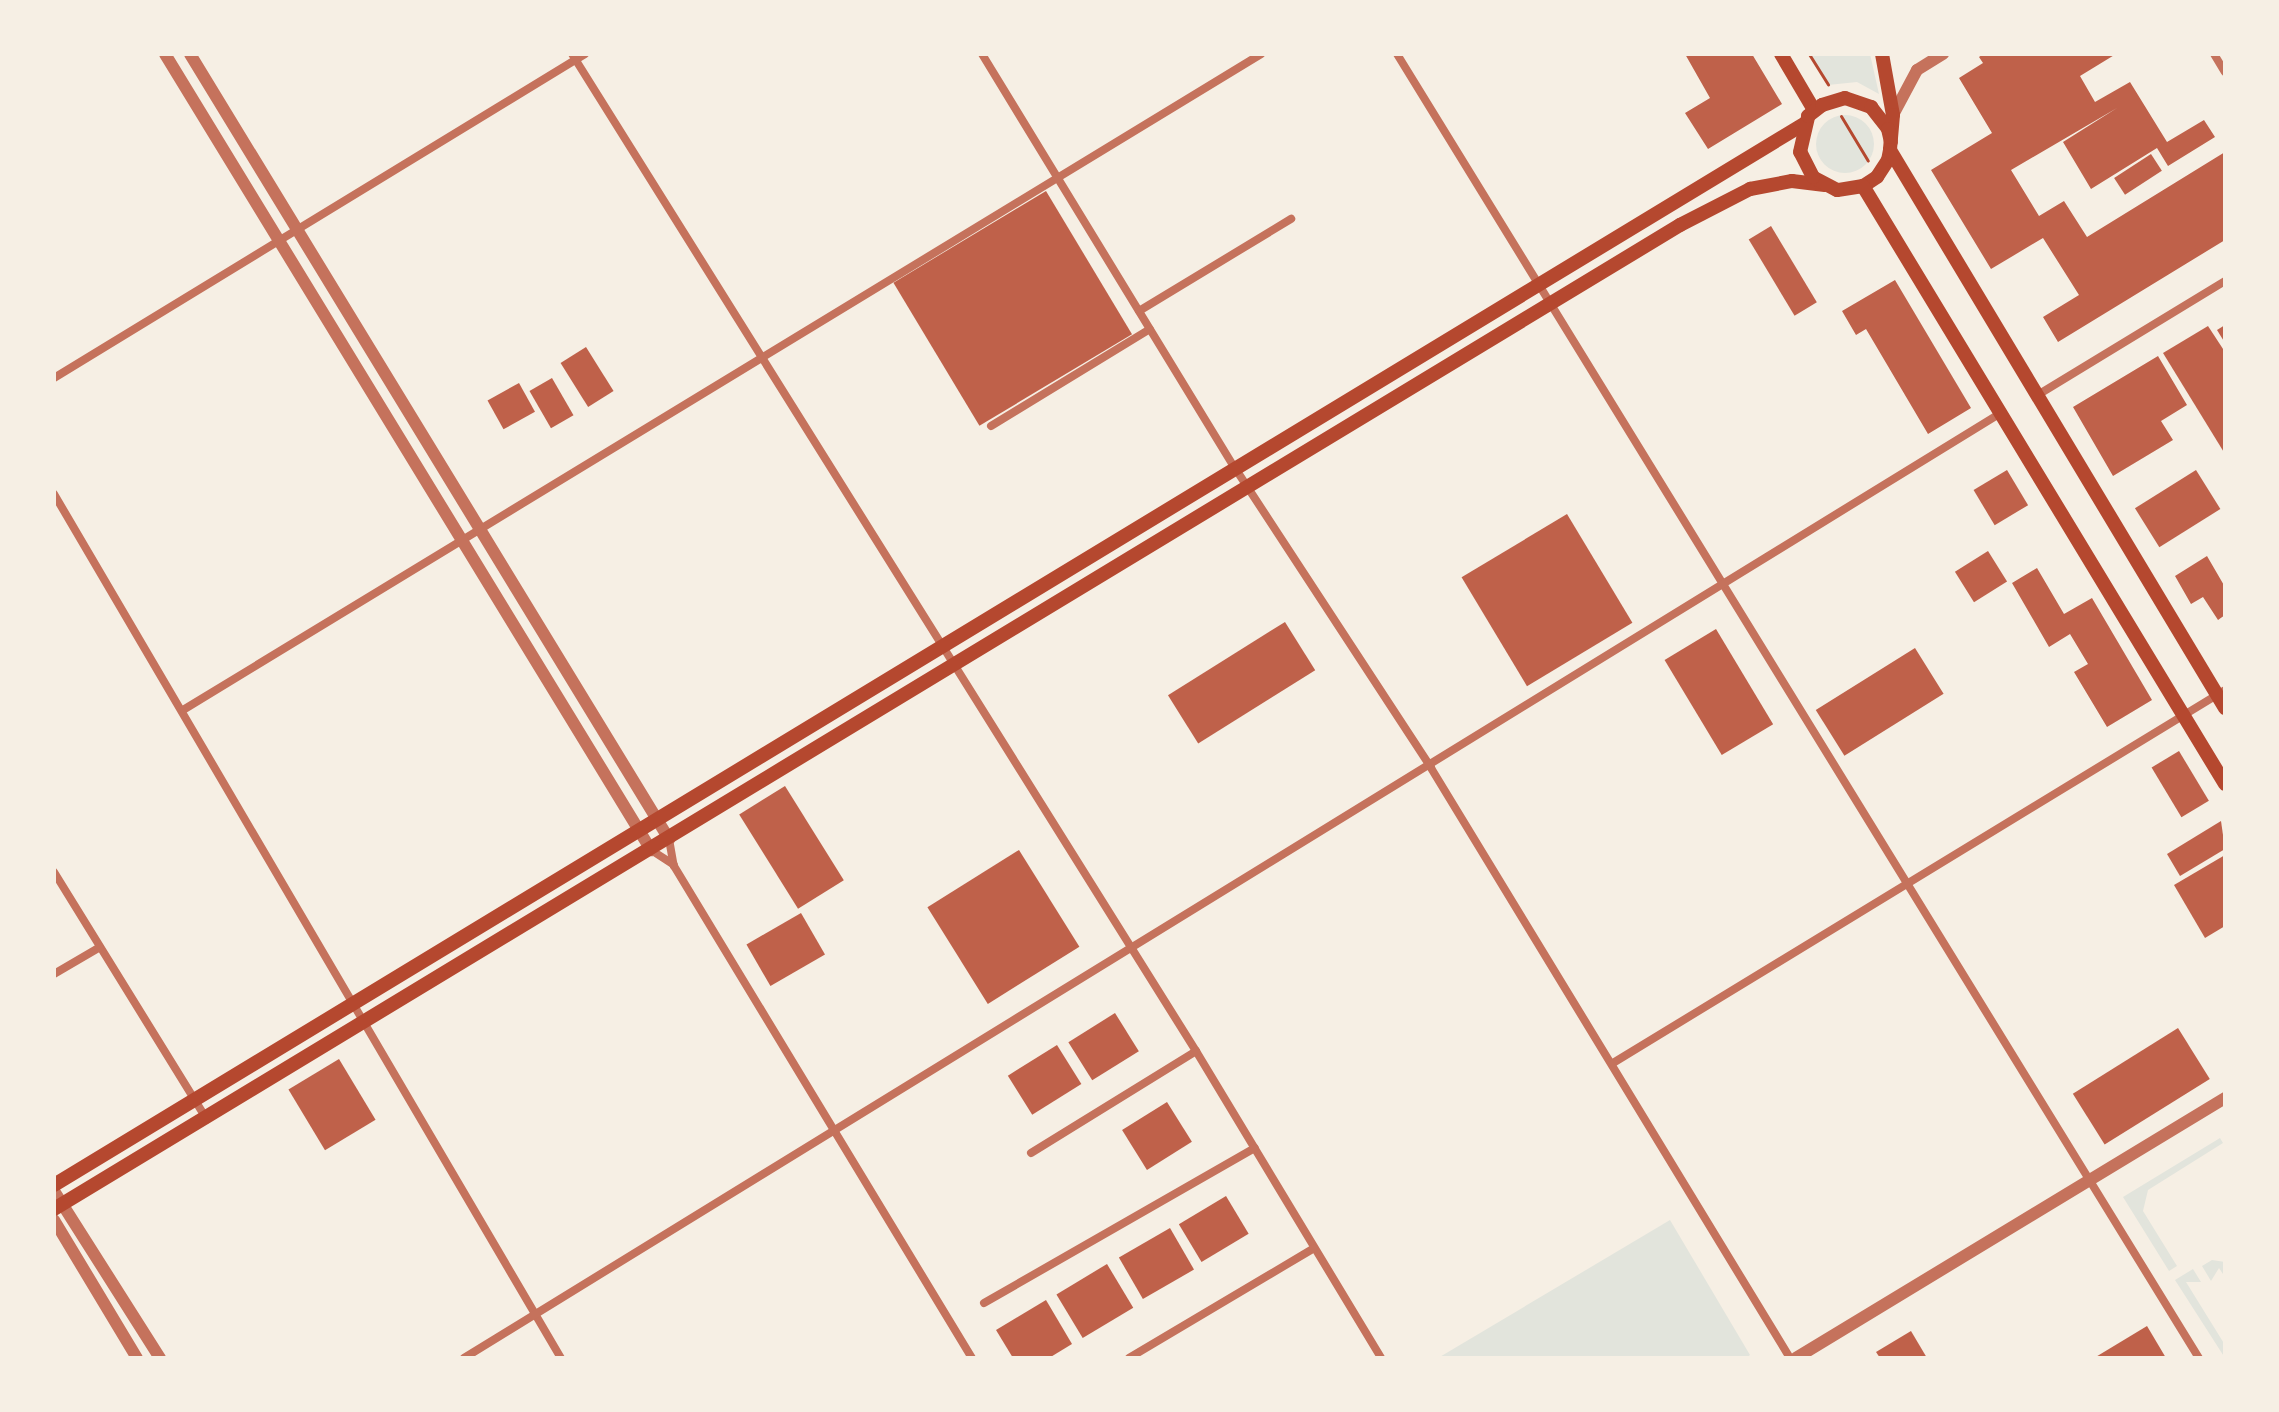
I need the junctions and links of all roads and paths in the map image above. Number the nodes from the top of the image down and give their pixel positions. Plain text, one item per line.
1 (165, 54) edge
2 (190, 54) edge
3 (585, 54) edge
4 (982, 54) edge
5 (1261, 54) edge
6 (1397, 54) edge
7 (1781, 54) edge
8 (1809, 54) edge
9 (1882, 54) edge
10 (1943, 54) edge
11 (2214, 54) edge
12 (574, 57) edge
13 (2225, 72) edge
14 (1831, 101) junction
15 (1814, 110) junction
16 (1893, 115) junction
17 (1804, 124) junction
18 (1890, 146) junction
19 (1877, 177) junction
20 (1058, 178) junction
21 (1825, 186) junction
22 (1863, 186) junction
23 (1291, 219) dead end
24 (295, 231) junction
25 (277, 242) junction
26 (2225, 281) edge
27 (1538, 285) junction
28 (1550, 305) junction
29 (1139, 311) junction
30 (1150, 329) junction
31 (760, 358) junction
32 (54, 378) edge
33 (2036, 396) junction
34 (1999, 414) junction
35 (991, 426) dead end
36 (1235, 468) junction
37 (1247, 485) junction
38 (54, 494) edge
39 (480, 529) junction
40 (460, 541) junction
41 (1720, 586) junction
42 (941, 645) junction
43 (954, 664) junction
44 (2222, 698) edge
45 (183, 710) junction
46 (2183, 715) junction
47 (1431, 768) junction
48 (2225, 784) edge
49 (656, 818) junction
50 (639, 829) junction
51 (669, 839) junction
52 (651, 850) junction
53 (674, 866) junction
54 (54, 872) edge
55 (1907, 884) junction
56 (100, 947) junction
57 (1131, 949) junction
58 (54, 974) edge
59 (350, 1006) junction
60 (362, 1027) junction
61 (1196, 1051) junction
62 (1613, 1063) junction
63 (2225, 1098) edge
64 (195, 1101) junction
65 (207, 1120) junction
66 (835, 1132) junction
67 (1255, 1148) junction
68 (1031, 1153) dead end
69 (2091, 1179) junction
70 (54, 1185) edge
71 (57, 1201) edge
72 (54, 1220) edge
73 (1314, 1248) junction
74 (984, 1303) dead end
75 (534, 1315) junction
76 (156, 1352) edge
77 (137, 1358) edge
78 (464, 1358) edge
79 (561, 1358) edge
80 (972, 1358) edge
81 (1129, 1358) edge
82 (1381, 1358) edge
83 (1793, 1358) edge
84 (2199, 1358) edge

1 - 25 street
2 - 24 street
3 - 12 street
4 - 20 street
5 - 20 street
6 - 27 street
7 - 15 main road
8 - 14 path
9 - 16 main road
10 - 16 street
11 - 13 street
12 - 24 street
12 - 31 street
14 - 15 main road
14 - 18 main road
14 - 19 path
15 - 17 main road
16 - 18 main road
17 - 21 main road
17 - 27 main road
18 - 19 main road
18 - 33 main road
19 - 22 main road
20 - 29 street
20 - 31 street
21 - 22 main road
21 - 28 main road
22 - 34 main road
23 - 29 street
24 - 25 street
24 - 39 street
25 - 32 street
25 - 40 street
26 - 33 street
27 - 28 street
27 - 36 main road
28 - 37 main road
28 - 41 street
29 - 30 street
30 - 35 street
30 - 36 street
31 - 39 street
31 - 42 street
33 - 44 main road
34 - 41 street
34 - 46 main road
36 - 37 street
36 - 42 main road
37 - 43 main road
37 - 47 street
38 - 45 street
39 - 40 street
39 - 49 street
40 - 45 street
40 - 50 street
41 - 47 street
41 - 55 street
42 - 43 street
42 - 49 main road
43 - 51 main road
43 - 57 street
44 - 46 street
45 - 59 street
46 - 48 main road
46 - 55 street
47 - 57 street
47 - 62 street
49 - 50 main road
49 - 51 street
50 - 52 street
50 - 59 main road
51 - 52 main road
51 - 53 street
52 - 53 street
52 - 60 main road
53 - 66 street
54 - 56 street
55 - 62 street
55 - 69 street
56 - 58 street
56 - 64 street
57 - 61 street
57 - 66 street
59 - 60 street
59 - 64 main road
60 - 65 main road
60 - 75 street
61 - 67 street
61 - 68 street
62 - 83 street
63 - 69 street
64 - 65 street
64 - 70 main road
65 - 71 main road
66 - 75 street
66 - 80 street
67 - 73 street
67 - 74 street
69 - 83 street
69 - 84 street
71 - 76 street
72 - 77 street
73 - 81 street
73 - 82 street
75 - 78 street
75 - 79 street
76 - 77 street

